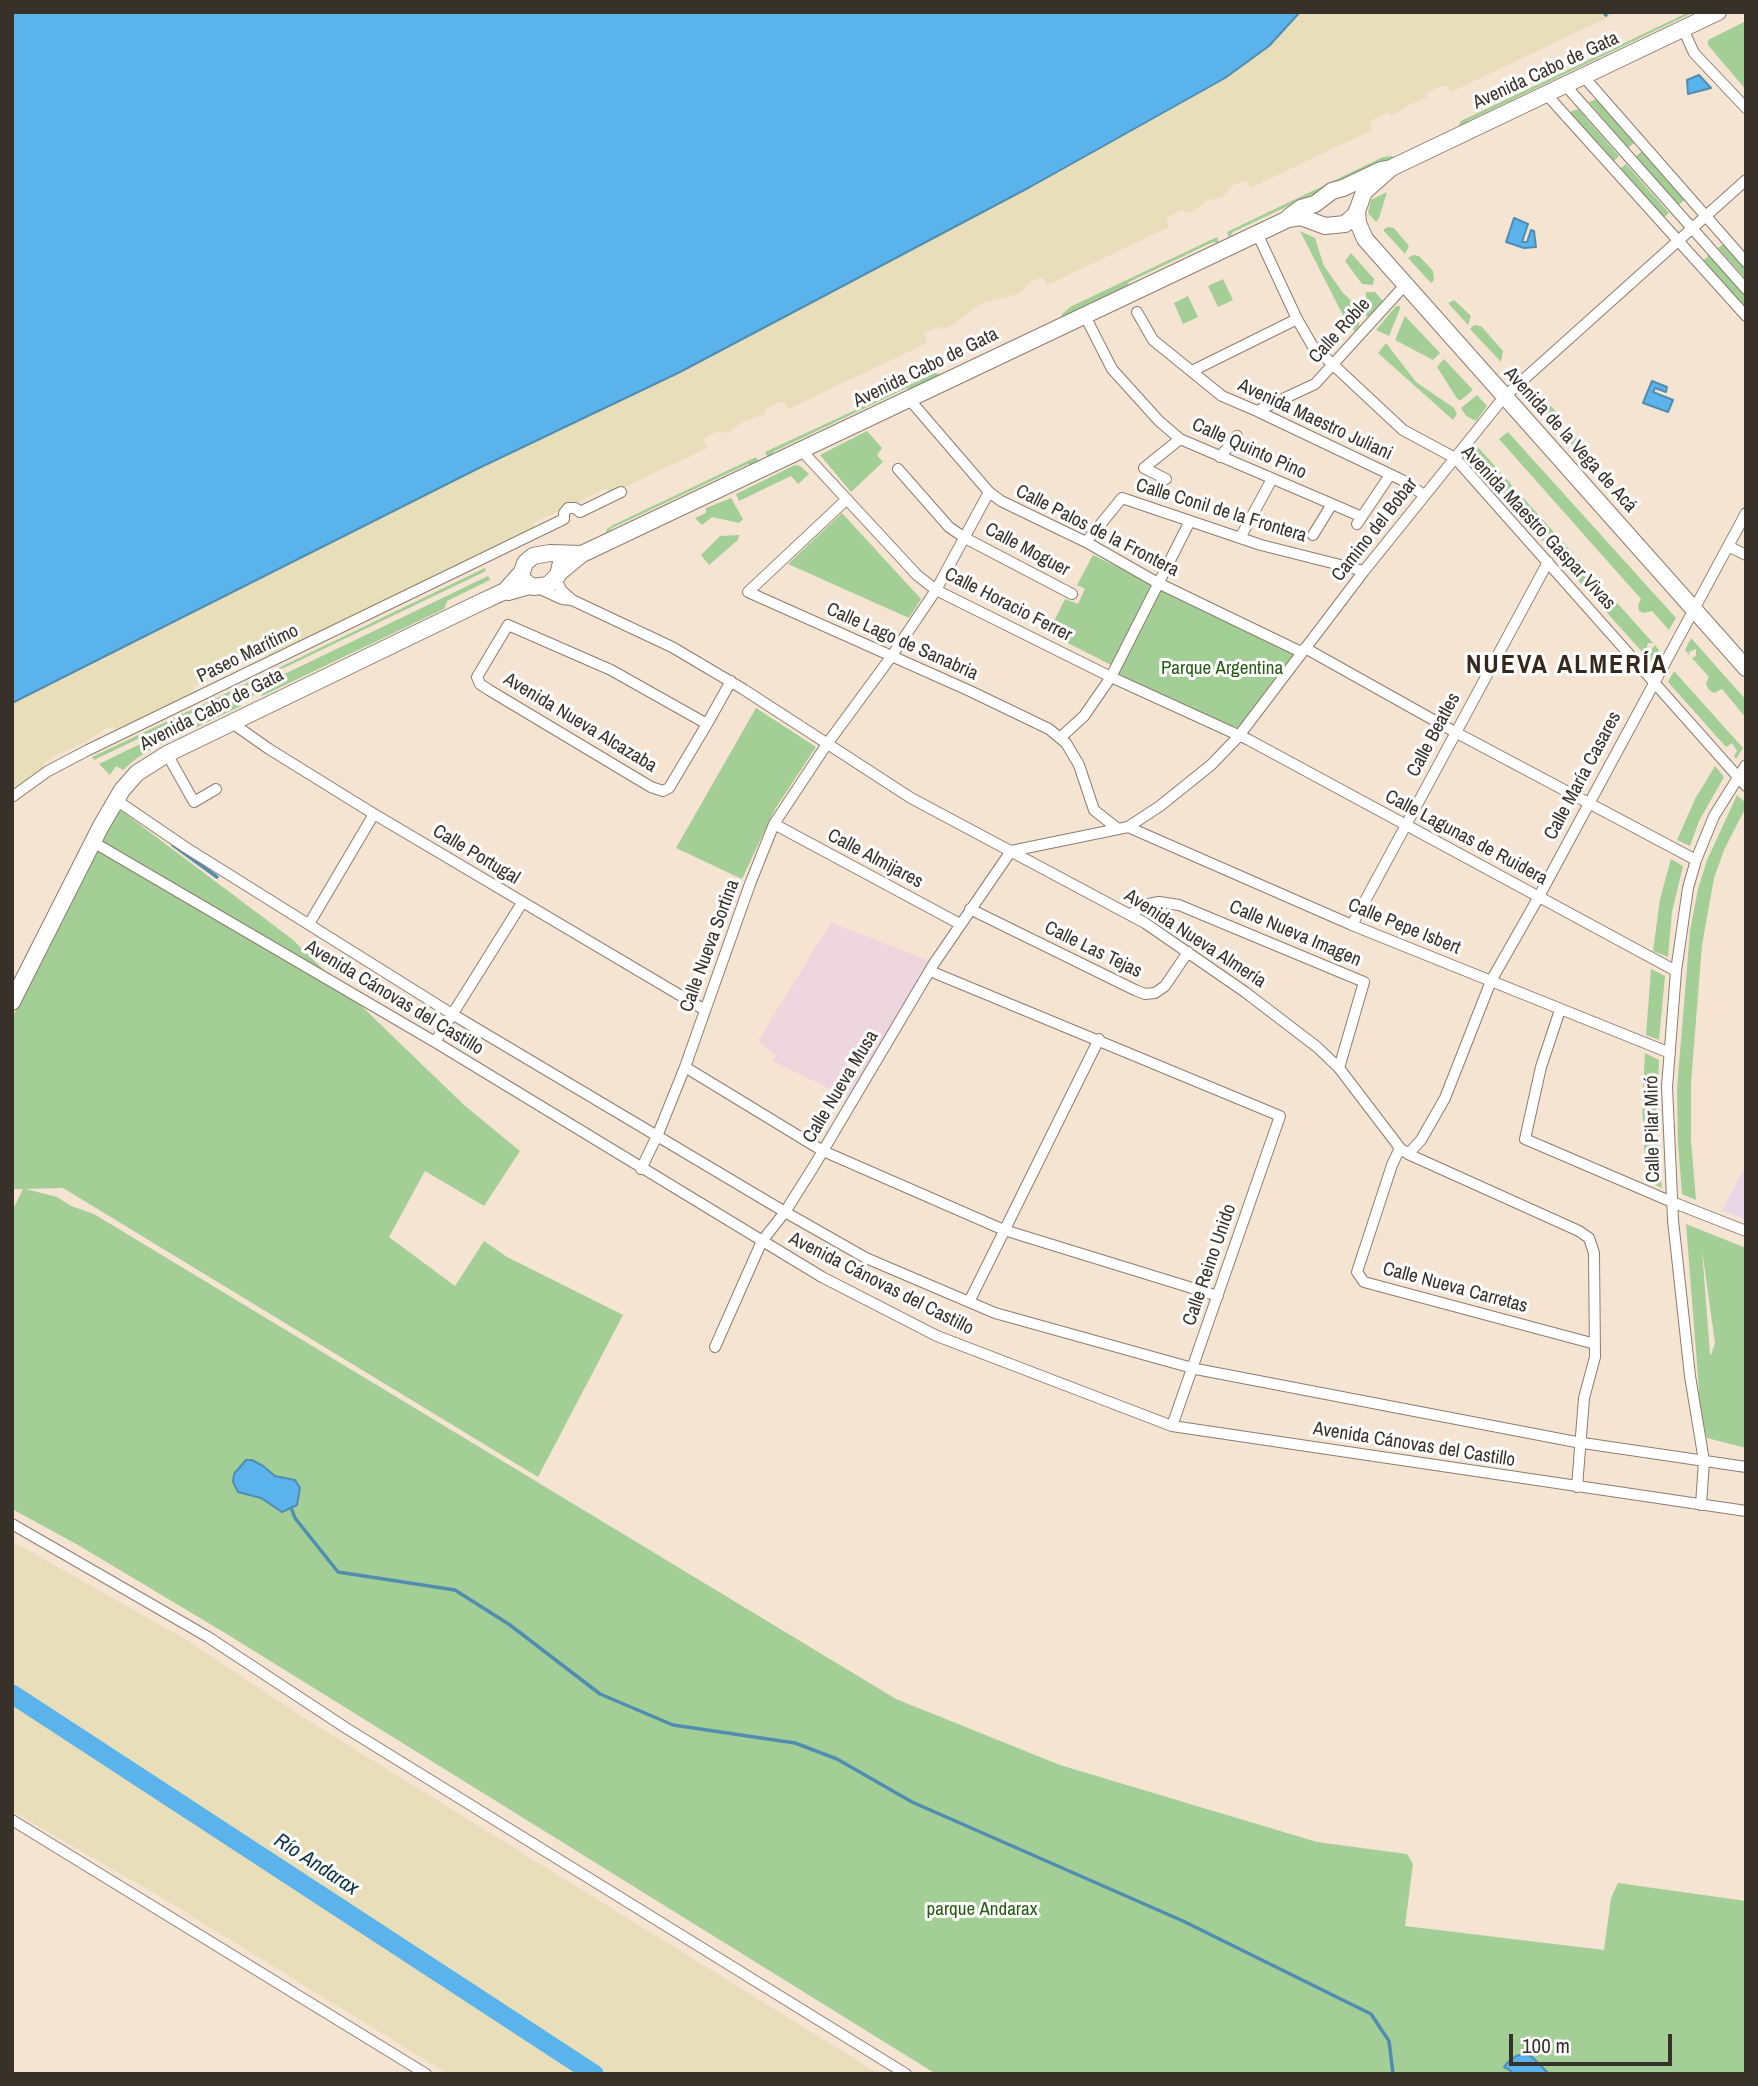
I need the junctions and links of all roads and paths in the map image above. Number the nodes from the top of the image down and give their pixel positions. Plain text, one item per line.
1 (1718, 12) edge
2 (1683, 29) junction
3 (1584, 77) junction
4 (1566, 86) junction
5 (1546, 95) junction
6 (1746, 108) edge
7 (1391, 167) junction
8 (1746, 180) edge
9 (1343, 188) junction
10 (1315, 204) junction
11 (1359, 205) junction
12 (1705, 217) junction
13 (1288, 219) junction
14 (1315, 222) junction
15 (1335, 226) junction
16 (1692, 228) junction
17 (1257, 233) junction
18 (1364, 238) junction
19 (1679, 240) junction
20 (1746, 262) edge
21 (1405, 285) junction
22 (1746, 289) edge
23 (1137, 312) dead end
24 (1085, 316) junction
25 (1746, 316) edge
26 (1297, 319) junction
27 (1334, 365) junction
28 (1192, 371) junction
29 (1504, 397) junction
30 (909, 400) junction
31 (1257, 411) junction
32 (1237, 436) dead end
33 (1180, 439) junction
34 (802, 451) junction
35 (1220, 457) junction
36 (1455, 458) junction
37 (898, 469) dead end
38 (1390, 475) junction
39 (1272, 479) junction
40 (1166, 480) dead end
41 (621, 492) dead end
42 (989, 492) junction
43 (1424, 495) junction
44 (847, 499) junction
45 (1332, 504) junction
46 (1746, 513) edge
47 (1190, 522) junction
48 (1313, 535) dead end
49 (965, 538) junction
50 (1240, 538) junction
51 (1086, 542) junction
52 (1728, 546) junction
53 (553, 553) junction
54 (582, 554) junction
55 (1746, 555) edge
56 (1548, 562) junction
57 (1364, 571) junction
58 (558, 575) junction
59 (529, 581) junction
60 (1158, 583) junction
61 (936, 590) junction
62 (1072, 594) dead end
63 (572, 600) junction
64 (1693, 610) junction
65 (1303, 650) junction
66 (891, 657) junction
67 (1746, 668) edge
68 (1111, 677) junction
69 (731, 681) junction
70 (1653, 682) junction
71 (232, 723) junction
72 (707, 724) junction
73 (1455, 732) junction
74 (1238, 737) junction
75 (1060, 738) junction
76 (827, 744) junction
77 (167, 754) junction
78 (1746, 765) edge
79 (1738, 776) junction
80 (1746, 786) edge
81 (216, 789) dead end
82 (12, 797) edge
83 (116, 800) junction
84 (1588, 803) junction
85 (374, 814) junction
86 (774, 824) junction
87 (1406, 825) junction
88 (1123, 828) junction
89 (93, 842) junction
90 (1011, 851) junction
91 (1696, 860) junction
92 (1539, 897) junction
93 (522, 903) junction
94 (971, 909) junction
95 (1130, 914) junction
96 (309, 924) junction
97 (960, 924) junction
98 (1352, 925) junction
99 (1188, 952) junction
100 (930, 971) junction
101 (1676, 971) junction
102 (1491, 981) junction
103 (12, 1002) edge
104 (705, 1010) junction
105 (1560, 1010) junction
106 (452, 1014) junction
107 (1099, 1039) junction
108 (435, 1042) junction
109 (1670, 1053) junction
110 (685, 1067) junction
111 (1339, 1068) junction
112 (658, 1134) junction
113 (1404, 1151) junction
114 (823, 1152) junction
115 (641, 1169) junction
116 (1672, 1202) junction
117 (785, 1212) junction
118 (1004, 1230) junction
119 (1746, 1231) edge
120 (762, 1241) junction
121 (1217, 1296) junction
122 (969, 1302) junction
123 (1595, 1344) junction
124 (715, 1347) dead end
125 (1193, 1368) junction
126 (1172, 1426) junction
127 (1580, 1443) junction
128 (1704, 1461) junction
129 (1746, 1467) edge
130 (1577, 1487) junction
131 (1700, 1505) junction
132 (1746, 1511) edge
133 (12, 1524) edge
134 (12, 1820) edge
135 (426, 2074) edge
136 (906, 2074) edge

1 - 2 main road, Avenida Cabo de Gata
2 - 3 main road, Avenida Cabo de Gata
2 - 6 street
3 - 4 main road, Avenida Cabo de Gata
3 - 12 street
4 - 5 main road, Avenida Cabo de Gata
4 - 16 street
5 - 7 main road, Avenida Cabo de Gata
5 - 19 street
7 - 9 main road, Avenida Cabo de Gata
7 - 11 main road, Avenida Cabo de Gata
8 - 12 street, Camino del Bobar
9 - 10 main road, Avenida Cabo de Gata
9 - 11 main road
10 - 13 main road, Avenida Cabo de Gata
10 - 14 main road
11 - 15 main road
11 - 18 main road, Avenida de la Vega de Acá
12 - 16 street, Camino del Bobar
12 - 20 street
13 - 14 main road
13 - 17 main road, Avenida Cabo de Gata
14 - 15 main road
15 - 18 main road, Avenida de la Vega de Acá
16 - 19 street, Camino del Bobar
16 - 22 street
17 - 24 main road, Avenida Cabo de Gata
17 - 26 street, Avenida Maestro Gaspar Vivas
18 - 21 main road, Avenida de la Vega de Acá
19 - 25 street
19 - 29 street, Camino del Bobar
21 - 27 street, Calle Roble
21 - 29 main road, Avenida de la Vega de Acá
23 - 28 street, Avenida Maestro Juliani
24 - 30 main road, Avenida Cabo de Gata
24 - 33 street, Calle Quinto Pino
26 - 27 street, Avenida Maestro Gaspar Vivas
26 - 28 street
27 - 31 street, Calle Roble
27 - 36 street, Avenida Maestro Gaspar Vivas
28 - 31 street, Avenida Maestro Juliani
29 - 36 street, Camino del Bobar
29 - 64 main road, Avenida de la Vega de Acá
30 - 34 main road, Avenida Cabo de Gata
30 - 42 street, Calle Palos de la Frontera
31 - 38 street, Avenida Maestro Juliani
32 - 35 street
33 - 35 street, Calle Quinto Pino
33 - 40 street
34 - 44 street, Calle Horacio Ferrer
34 - 54 main road, Avenida Cabo de Gata
35 - 39 street, Calle Quinto Pino
36 - 43 street, Camino del Bobar
36 - 56 street, Avenida Maestro Gaspar Vivas
37 - 49 street, Calle Moguer
38 - 43 street, Avenida Maestro Juliani
38 - 45 street, Calle Quinto Pino
39 - 45 street, Calle Quinto Pino
39 - 50 street
41 - 82 street, Paseo Marítimo
42 - 49 street, Calle Nueva Sortina
42 - 51 street, Calle Palos de la Frontera
43 - 57 street, Camino del Bobar
44 - 61 street, Calle Horacio Ferrer
44 - 66 street, Calle Lago de Sanabria
45 - 48 street
46 - 52 street, Calle María Casares
47 - 50 street, Calle Conil de la Frontera
47 - 51 street, Calle Conil de la Frontera
47 - 60 street
49 - 61 street, Calle Nueva Sortina
49 - 62 street, Calle Moguer
50 - 57 street, Calle Conil de la Frontera
51 - 60 street, Calle Palos de la Frontera
52 - 55 street
52 - 64 street, Calle María Casares
53 - 54 main road, Avenida Cabo de Gata
53 - 58 main road
53 - 59 main road
54 - 58 main road, Avenida Cabo de Gata
56 - 70 street, Avenida Maestro Gaspar Vivas
56 - 73 street, Calle Beatles
57 - 65 street, Camino del Bobar
58 - 59 main road
58 - 63 street, Avenida Nueva Almería
59 - 63 street, Avenida Nueva Almería
59 - 71 main road, Avenida Cabo de Gata
60 - 65 street, Calle Palos de la Frontera
60 - 68 street
61 - 66 street, Calle Nueva Sortina
61 - 68 street, Calle Horacio Ferrer
63 - 69 street, Avenida Nueva Almería
64 - 67 main road, Avenida de la Vega de Acá
64 - 70 street, Calle María Casares
65 - 73 street, Calle Palos de la Frontera
65 - 74 street, Camino del Bobar
66 - 75 street, Calle Lago de Sanabria
66 - 76 street, Calle Nueva Sortina
68 - 74 street, Calle Horacio Ferrer
68 - 75 street
69 - 72 street, Avenida Nueva Alcazaba
69 - 76 street, Avenida Nueva Almería
70 - 79 street, Avenida Maestro Gaspar Vivas
70 - 84 street, Calle María Casares
71 - 77 main road, Avenida Cabo de Gata
71 - 85 street, Calle Portugal
72 - 72 street, Avenida Nueva Alcazaba
73 - 84 street, Calle Palos de la Frontera
73 - 87 street, Calle Beatles
74 - 87 street, Calle Lagunas de Ruidera
74 - 88 street, Camino del Bobar
75 - 88 street, Calle Lago de Sanabria
76 - 86 street, Calle Nueva Sortina
76 - 90 street, Avenida Nueva Almería
77 - 81 street
77 - 83 main road, Avenida Cabo de Gata
78 - 79 street, Calle Pilar Miró
79 - 80 street, Avenida Maestro Gaspar Vivas
79 - 91 street, Calle Pilar Miró
83 - 89 main road, Avenida Cabo de Gata
83 - 96 street, Avenida Cánovas del Castillo
84 - 91 street, Calle Palos de la Frontera
84 - 92 street, Calle María Casares
85 - 93 street, Calle Portugal
85 - 96 street
86 - 97 street, Calle Almijares
86 - 104 street, Calle Nueva Sortina
87 - 92 street, Calle Lagunas de Ruidera
87 - 98 street, Calle Beatles
88 - 90 street, Camino del Bobar
88 - 98 street, Calle Pepe Isbert
89 - 103 main road, Avenida Cabo de Gata
89 - 108 street, Avenida Cánovas del Castillo
90 - 94 street, Calle Nueva Musa
90 - 95 street, Avenida Nueva Almería
91 - 101 street, Calle Pilar Miró
92 - 101 street, Calle Lagunas de Ruidera
92 - 102 street, Calle María Casares
93 - 104 street, Calle Portugal
93 - 106 street
94 - 97 street, Calle Nueva Musa
94 - 99 street, Calle Las Tejas
95 - 99 street, Avenida Nueva Almería
95 - 111 street, Calle Nueva Imagen
96 - 106 street, Avenida Cánovas del Castillo
97 - 100 street, Calle Nueva Musa
98 - 102 street, Calle Pepe Isbert
99 - 111 street, Avenida Nueva Almería
100 - 107 street
100 - 114 street, Calle Nueva Musa
101 - 109 street, Calle Pilar Miró
102 - 105 street, Calle Pepe Isbert
102 - 113 street, Calle María Casares
104 - 110 street, Calle Nueva Sortina
105 - 109 street, Calle Pepe Isbert
105 - 116 street
106 - 108 street
106 - 112 street, Avenida Cánovas del Castillo
107 - 118 street
107 - 121 street, Calle Reino Unido
108 - 115 street, Avenida Cánovas del Castillo
109 - 116 street, Calle Pilar Miró
110 - 112 street, Calle Nueva Sortina
110 - 114 street
111 - 113 street, Avenida Nueva Almería
112 - 115 street, Calle Nueva Sortina
112 - 117 street, Avenida Cánovas del Castillo
113 - 123 street, Avenida Nueva Almería
113 - 123 street, Calle Nueva Carretas
114 - 117 street, Calle Nueva Musa
114 - 118 street
115 - 120 street, Avenida Cánovas del Castillo
116 - 119 street
116 - 128 street, Calle Pilar Miró
117 - 120 street, Calle Nueva Musa
117 - 122 street, Avenida Cánovas del Castillo
118 - 121 street
118 - 122 street
120 - 124 street, Calle Nueva Musa
120 - 126 street, Avenida Cánovas del Castillo
121 - 125 street, Calle Reino Unido
122 - 125 street, Avenida Cánovas del Castillo
123 - 127 street, Avenida Nueva Almería
125 - 126 street, Calle Reino Unido
125 - 127 street, Avenida Cánovas del Castillo
126 - 130 street, Avenida Cánovas del Castillo
127 - 128 street, Avenida Cánovas del Castillo
127 - 130 street, Avenida Nueva Almería
128 - 129 street, Avenida Cánovas del Castillo
128 - 131 street, Calle Pilar Miró
130 - 131 street, Avenida Cánovas del Castillo
131 - 132 street, Avenida Cánovas del Castillo
133 - 136 street
134 - 135 street

